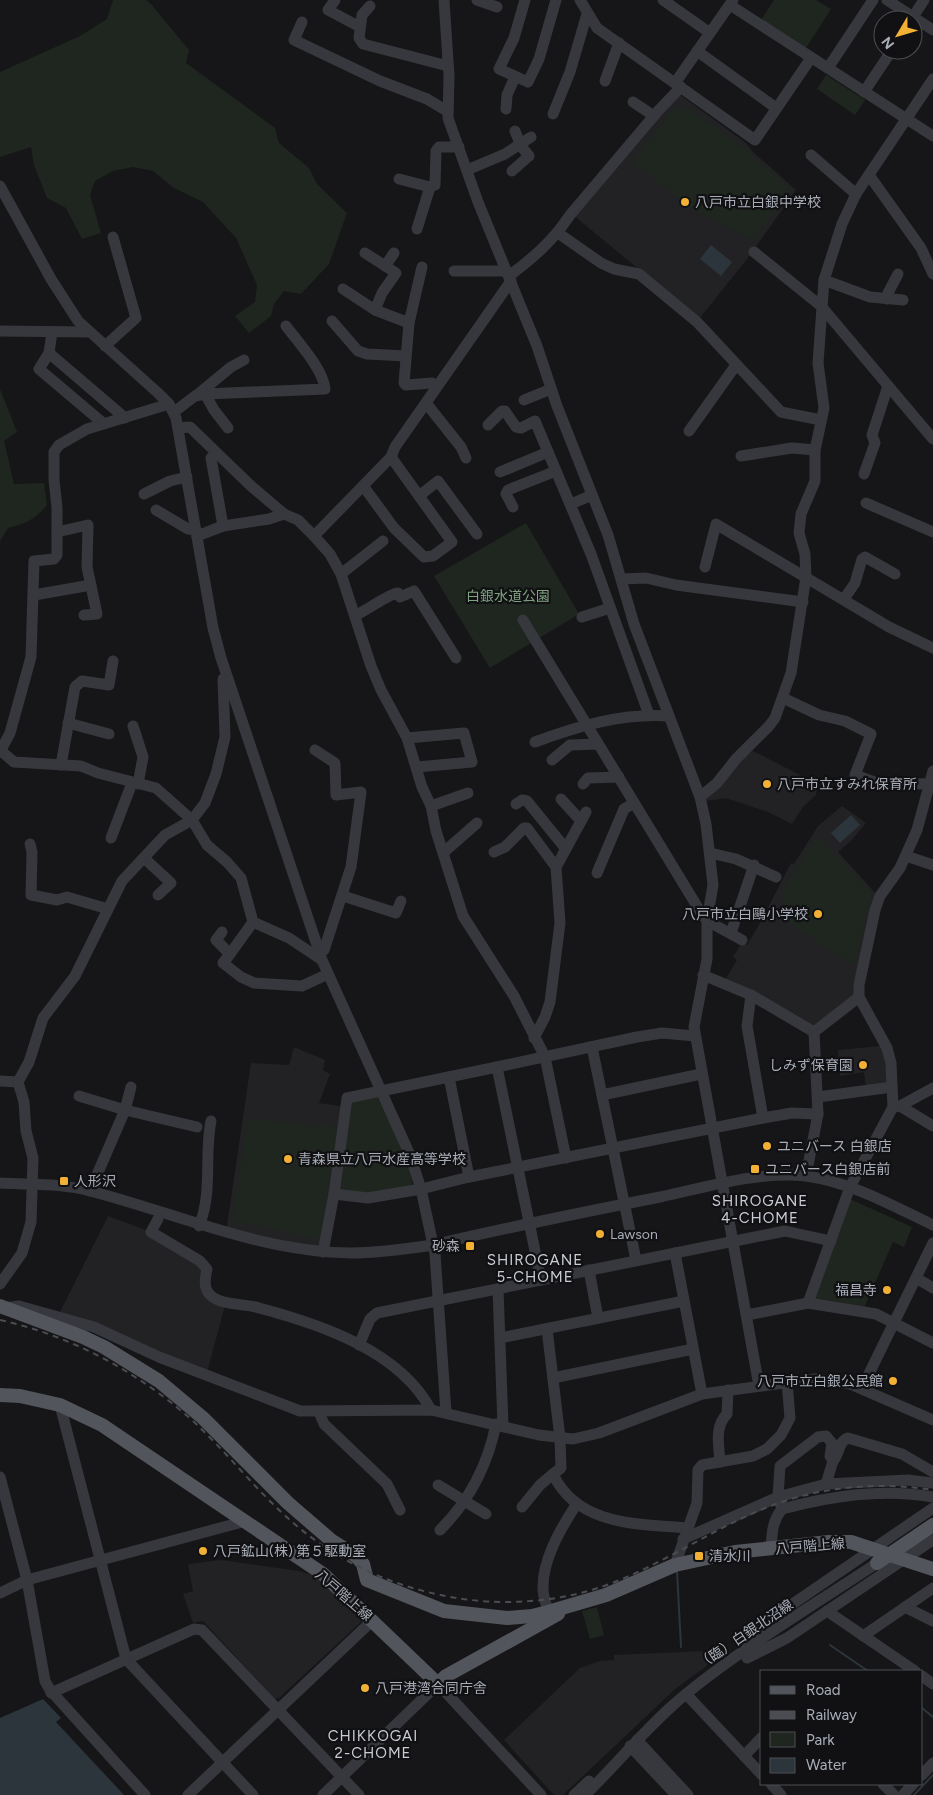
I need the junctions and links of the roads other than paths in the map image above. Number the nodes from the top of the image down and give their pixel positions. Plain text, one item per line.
1 (335, 0) edge
2 (444, 0) edge
3 (477, 0) edge
4 (525, 0) edge
5 (556, 0) edge
6 (663, 0) edge
7 (873, 0) edge
8 (887, 0) edge
9 (582, 1) edge
10 (732, 2) edge
11 (370, 6) dead end
12 (497, 6) dead end
13 (901, 10) edge
14 (587, 14) junction
15 (302, 22) dead end
16 (360, 27) junction
17 (710, 33) junction
18 (619, 43) junction
19 (698, 51) junction
20 (811, 58) junction
21 (885, 60) edge
22 (448, 66) junction
23 (828, 68) junction
24 (515, 77) junction
25 (605, 81) dead end
26 (932, 82) edge
27 (678, 86) junction
28 (864, 92) junction
29 (633, 102) dead end
30 (776, 108) junction
31 (506, 109) dead end
32 (447, 111) junction
33 (553, 114) dead end
34 (654, 116) junction
35 (906, 119) junction
36 (515, 131) dead end
37 (933, 136) edge
38 (531, 137) dead end
39 (521, 146) junction
40 (459, 147) junction
41 (811, 156) dead end
42 (467, 170) junction
43 (512, 171) dead end
44 (869, 175) junction
45 (399, 179) dead end
46 (0, 186) edge
47 (430, 187) junction
48 (856, 194) junction
49 (417, 229) dead end
50 (558, 233) junction
51 (113, 238) dead end
52 (754, 252) dead end
53 (365, 253) dead end
54 (394, 253) dead end
55 (931, 259) edge
56 (385, 266) junction
57 (422, 267) dead end
58 (454, 271) dead end
59 (898, 274) dead end
60 (933, 274) edge
61 (509, 276) junction
62 (824, 280) junction
63 (343, 289) dead end
64 (887, 299) junction
65 (903, 300) dead end
66 (821, 306) junction
67 (375, 310) junction
68 (332, 321) dead end
69 (409, 323) junction
70 (286, 326) dead end
71 (0, 331) edge
72 (52, 332) junction
73 (89, 332) junction
74 (105, 346) junction
75 (49, 354) junction
76 (406, 356) junction
77 (244, 360) dead end
78 (736, 365) junction
79 (437, 386) junction
80 (888, 386) junction
81 (551, 389) junction
82 (200, 395) junction
83 (524, 400) dead end
84 (426, 403) junction
85 (171, 408) junction
86 (125, 418) junction
87 (821, 420) junction
88 (104, 424) junction
89 (488, 425) dead end
90 (178, 428) junction
91 (228, 428) dead end
92 (689, 431) dead end
93 (933, 439) edge
94 (815, 450) junction
95 (548, 452) junction
96 (741, 456) dead end
97 (391, 457) junction
98 (211, 458) dead end
99 (466, 458) dead end
100 (556, 471) junction
101 (500, 472) dead end
102 (864, 474) dead end
103 (187, 478) junction
104 (364, 487) junction
105 (144, 494) dead end
106 (592, 495) junction
107 (419, 496) junction
108 (866, 503) dead end
109 (570, 504) junction
110 (513, 506) dead end
111 (156, 510) dead end
112 (284, 514) junction
113 (223, 526) junction
114 (57, 532) junction
115 (933, 532) edge
116 (196, 533) junction
117 (477, 534) dead end
118 (314, 536) junction
119 (383, 542) dead end
120 (706, 568) dead end
121 (341, 574) junction
122 (895, 574) dead end
123 (806, 576) junction
124 (622, 579) junction
125 (91, 585) junction
126 (34, 595) junction
127 (844, 599) junction
128 (803, 602) junction
129 (610, 608) junction
130 (84, 615) dead end
131 (356, 615) junction
132 (582, 616) dead end
133 (523, 620) dead end
134 (933, 648) edge
135 (221, 658) junction
136 (456, 658) dead end
137 (113, 660) dead end
138 (783, 698) junction
139 (649, 715) junction
140 (669, 716) junction
141 (68, 723) junction
142 (587, 725) junction
143 (133, 726) dead end
144 (109, 734) dead end
145 (407, 738) junction
146 (535, 742) dead end
147 (598, 744) junction
148 (315, 750) dead end
149 (1, 752) edge
150 (552, 760) dead end
151 (60, 765) junction
152 (417, 768) junction
153 (933, 771) edge
154 (618, 777) junction
155 (135, 783) junction
156 (583, 784) dead end
157 (930, 784) junction
158 (468, 792) dead end
159 (700, 797) junction
160 (561, 799) dead end
161 (634, 803) junction
162 (516, 804) dead end
163 (431, 806) junction
164 (192, 820) junction
165 (476, 823) dead end
166 (111, 838) dead end
167 (30, 844) dead end
168 (566, 849) junction
169 (444, 852) junction
170 (494, 852) dead end
171 (710, 854) junction
172 (906, 856) junction
173 (144, 858) junction
174 (754, 865) junction
175 (933, 865) edge
176 (556, 867) junction
177 (597, 873) dead end
178 (776, 877) dead end
179 (158, 895) dead end
180 (343, 896) junction
181 (401, 901) dead end
182 (108, 909) junction
183 (707, 920) junction
184 (253, 922) junction
185 (222, 932) dead end
186 (731, 933) junction
187 (742, 940) dead end
188 (230, 954) junction
189 (321, 956) junction
190 (328, 974) junction
191 (703, 976) junction
192 (751, 994) junction
193 (859, 997) junction
194 (814, 1032) junction
195 (695, 1036) junction
196 (534, 1038) junction
197 (592, 1047) junction
198 (545, 1057) junction
199 (497, 1066) junction
200 (701, 1074) junction
201 (449, 1077) junction
202 (0, 1081) edge
203 (18, 1082) junction
204 (131, 1087) dead end
205 (892, 1087) junction
206 (933, 1088) edge
207 (382, 1090) junction
208 (602, 1095) junction
209 (79, 1096) dead end
210 (818, 1097) junction
211 (896, 1107) junction
212 (125, 1110) junction
213 (818, 1114) junction
214 (763, 1118) junction
215 (211, 1121) dead end
216 (933, 1126) edge
217 (197, 1127) dead end
218 (710, 1129) junction
219 (614, 1148) junction
220 (566, 1158) junction
221 (518, 1168) junction
222 (806, 1176) junction
223 (469, 1177) junction
224 (0, 1183) edge
225 (721, 1184) junction
226 (32, 1185) junction
227 (850, 1187) junction
228 (421, 1189) junction
229 (90, 1191) junction
230 (334, 1194) junction
231 (626, 1204) junction
232 (158, 1219) dead end
233 (530, 1224) junction
234 (199, 1226) junction
235 (933, 1226) edge
236 (732, 1241) junction
237 (831, 1241) junction
238 (433, 1244) junction
239 (933, 1244) edge
240 (323, 1252) junction
241 (675, 1253) junction
242 (636, 1260) junction
243 (589, 1270) junction
244 (916, 1278) junction
245 (541, 1280) junction
246 (0, 1284) edge
247 (933, 1288) edge
248 (498, 1289) junction
249 (438, 1301) junction
250 (684, 1301) junction
251 (808, 1303) junction
252 (2, 1307) edge
253 (746, 1315) junction
254 (598, 1318) junction
255 (894, 1322) junction
256 (547, 1329) junction
257 (500, 1338) junction
258 (933, 1343) edge
259 (358, 1345) junction
260 (693, 1349) junction
261 (553, 1378) junction
262 (788, 1382) junction
263 (758, 1386) junction
264 (862, 1388) junction
265 (728, 1390) junction
266 (702, 1394) junction
267 (0, 1396) edge
268 (60, 1405) junction
269 (431, 1410) junction
270 (319, 1412) junction
271 (446, 1412) junction
272 (933, 1420) edge
273 (500, 1425) junction
274 (560, 1438) junction
275 (833, 1460) junction
276 (720, 1462) junction
277 (933, 1472) edge
278 (553, 1474) junction
279 (0, 1477) edge
280 (933, 1483) edge
281 (826, 1484) junction
282 (438, 1485) dead end
283 (778, 1497) junction
284 (933, 1497) edge
285 (464, 1499) junction
286 (576, 1505) junction
287 (522, 1507) dead end
288 (933, 1508) edge
289 (782, 1509) junction
290 (400, 1510) dead end
291 (486, 1514) dead end
292 (246, 1521) junction
293 (933, 1526) edge
294 (440, 1530) dead end
295 (684, 1538) junction
296 (933, 1540) edge
297 (770, 1549) junction
298 (876, 1556) junction
299 (904, 1559) junction
300 (100, 1560) junction
301 (675, 1565) junction
302 (933, 1569) edge
303 (27, 1580) junction
304 (933, 1588) edge
305 (0, 1593) edge
306 (571, 1605) junction
307 (905, 1607) junction
308 (828, 1611) junction
309 (548, 1612) junction
310 (373, 1620) junction
311 (933, 1621) edge
312 (863, 1636) junction
313 (126, 1659) junction
314 (914, 1670) edge
315 (708, 1678) junction
316 (438, 1684) junction
317 (51, 1693) junction
318 (686, 1694) junction
319 (277, 1710) junction
320 (760, 1739) edge
321 (633, 1743) junction
322 (744, 1756) junction
323 (222, 1762) junction
324 (933, 1763) edge
325 (760, 1772) edge
326 (923, 1774) edge
327 (342, 1777) junction
328 (771, 1785) edge
329 (885, 1785) edge
330 (912, 1785) edge
331 (145, 1795) edge
332 (188, 1795) edge
333 (253, 1795) edge
334 (323, 1795) edge
335 (359, 1795) edge
336 (541, 1795) edge
337 (574, 1795) edge
338 (585, 1795) edge
339 (676, 1795) edge
340 (688, 1795) edge
341 (781, 1795) edge
342 (894, 1795) edge
343 (903, 1795) edge

1 - 16 street
2 - 22 street
3 - 12 street
4 - 24 street
5 - 24 street
6 - 17 street
7 - 23 street
8 - 13 street
9 - 14 street
10 - 17 street
10 - 20 street
11 - 16 street
14 - 18 street
14 - 33 street
15 - 32 street
16 - 22 street
17 - 19 street
18 - 25 street
18 - 27 street
19 - 27 street
19 - 30 street
20 - 23 street
20 - 30 street
21 - 28 street
22 - 32 street
23 - 28 street
24 - 31 street
26 - 35 street
27 - 30 street
27 - 34 street
28 - 35 street
29 - 34 street
32 - 40 street
34 - 50 street
35 - 37 street
35 - 44 street
36 - 39 street
38 - 39 street
39 - 42 street
39 - 43 street
40 - 42 street
40 - 47 street
41 - 48 street
42 - 61 street
44 - 48 street
44 - 55 street
45 - 47 street
46 - 73 street
47 - 49 street
48 - 62 street
50 - 61 street
50 - 78 street
51 - 74 street
52 - 66 street
53 - 56 street
54 - 56 street
55 - 60 street
56 - 67 street
57 - 69 street
58 - 61 street
59 - 64 street
61 - 79 street
61 - 81 street
62 - 64 street
62 - 66 street
63 - 67 street
64 - 65 street
66 - 80 street
66 - 87 street
67 - 69 street
68 - 76 street
69 - 76 street
70 - 82 street
71 - 72 street
72 - 73 street
72 - 75 street
73 - 74 street
74 - 85 street
75 - 86 street
75 - 88 street
76 - 79 street
77 - 82 street
78 - 87 street
78 - 92 street
79 - 84 street
80 - 93 street
80 - 102 street
81 - 83 street
81 - 106 street
82 - 85 street
82 - 91 street
84 - 97 street
84 - 99 street
85 - 86 street
85 - 90 street
86 - 88 street
87 - 94 street
88 - 114 street
89 - 95 street
90 - 103 street
90 - 112 street
94 - 96 street
94 - 123 street
95 - 100 street
95 - 101 street
97 - 104 street
97 - 107 street
98 - 113 street
100 - 109 street
100 - 110 street
103 - 105 street
103 - 116 street
104 - 107 street
104 - 118 street
106 - 109 street
106 - 124 street
107 - 117 street
108 - 115 street
109 - 129 street
111 - 116 street
112 - 113 street
112 - 118 street
113 - 116 street
114 - 125 street
114 - 126 street
116 - 135 street
118 - 121 street
119 - 121 street
120 - 123 street
121 - 131 street
122 - 127 street
123 - 127 street
123 - 128 street
124 - 128 street
124 - 140 street
125 - 126 street
125 - 130 street
126 - 149 street
127 - 134 street
128 - 138 street
129 - 132 street
129 - 139 street
131 - 136 street
131 - 145 street
133 - 142 street
135 - 164 street
135 - 189 street
137 - 141 street
138 - 157 street
138 - 159 street
139 - 140 street
139 - 142 street
140 - 159 street
141 - 144 street
141 - 151 street
142 - 146 street
142 - 147 street
143 - 155 street
145 - 152 street
145 - 152 street
147 - 150 street
147 - 154 street
148 - 180 street
149 - 151 street
151 - 155 street
152 - 163 street
153 - 157 street
154 - 156 street
154 - 161 street
155 - 164 street
155 - 166 street
157 - 172 street
158 - 163 street
159 - 171 street
160 - 168 street
161 - 177 street
161 - 183 street
162 - 168 street
163 - 169 street
164 - 173 street
164 - 184 street
165 - 169 street
167 - 182 street
168 - 176 street
169 - 196 street
170 - 176 street
171 - 174 street
171 - 183 street
172 - 175 street
172 - 193 street
173 - 179 street
173 - 182 street
174 - 178 street
174 - 186 street
176 - 196 street
180 - 181 street
180 - 189 street
182 - 203 street
183 - 186 street
183 - 191 street
184 - 188 street
184 - 189 street
185 - 188 street
186 - 187 street
188 - 190 street
189 - 190 street
190 - 207 street
191 - 192 street
191 - 195 street
192 - 194 street
192 - 214 street
193 - 194 street
193 - 205 street
194 - 210 street
195 - 197 street
195 - 200 street
196 - 198 street
197 - 198 street
197 - 208 street
198 - 199 street
198 - 220 street
199 - 201 street
199 - 221 street
200 - 208 street
200 - 218 street
201 - 207 street
201 - 223 street
202 - 203 street
203 - 226 street
204 - 212 street
205 - 210 street
205 - 211 street
206 - 211 street
207 - 228 street
207 - 230 street
208 - 219 street
209 - 212 street
210 - 213 street
211 - 216 street
211 - 227 street
212 - 217 street
212 - 229 street
213 - 214 street
213 - 222 street
214 - 218 street
215 - 234 street
218 - 219 street
218 - 225 street
219 - 220 street
219 - 231 street
220 - 221 street
221 - 223 street
221 - 233 street
222 - 225 street
222 - 227 street
223 - 228 street
224 - 226 street
225 - 231 street
225 - 236 street
226 - 229 street
226 - 246 street
227 - 235 street
227 - 237 street
228 - 230 street
228 - 238 street
229 - 234 street
230 - 240 street
231 - 233 street
231 - 242 street
232 - 259 street
233 - 238 street
233 - 245 street
234 - 240 street
236 - 237 street
236 - 241 street
236 - 253 street
237 - 251 street
238 - 240 street
238 - 249 street
239 - 244 street
241 - 242 street
241 - 250 street
242 - 243 street
243 - 245 street
243 - 254 street
244 - 247 street
244 - 255 street
245 - 248 street
248 - 249 street
248 - 257 street
249 - 259 street
249 - 271 street
250 - 254 street
250 - 260 street
251 - 253 street
251 - 255 street
252 - 270 street
252 - 309 main road, 八戸階上線
253 - 263 street
254 - 256 street
255 - 258 street
255 - 264 street
256 - 257 street
256 - 261 street
257 - 273 street
259 - 269 street
260 - 261 street
260 - 266 street
261 - 274 street
262 - 263 street
262 - 264 street
262 - 276 street
263 - 265 street
264 - 272 street
265 - 266 street
265 - 276 street
266 - 274 street
267 - 268 main road, 八戸階上線
268 - 292 main road, 八戸階上線
268 - 300 street
269 - 270 street
269 - 271 street
270 - 290 street
271 - 273 street
273 - 274 street
273 - 285 street
274 - 278 street
275 - 277 street
275 - 281 street
275 - 283 street
276 - 295 street
278 - 286 street
278 - 287 street
279 - 303 street
280 - 281 street
281 - 283 street
282 - 285 street
283 - 289 street
283 - 295 street
284 - 289 street
285 - 291 street
285 - 294 street
286 - 295 street
286 - 309 street
288 - 298 street, （臨）白銀北沼線
289 - 297 street
292 - 300 street
292 - 310 main road, 八戸階上線
293 - 298 main road
295 - 301 street
296 - 299 street
297 - 298 main road, 八戸階上線
297 - 301 main road, 八戸階上線
298 - 299 main road, 八戸階上線
298 - 315 street, （臨）白銀北沼線
299 - 302 main road, 八戸階上線
299 - 308 street
300 - 303 street
300 - 313 street
301 - 306 main road, 八戸階上線
303 - 305 street
303 - 317 street
304 - 307 street
306 - 309 main road, 八戸階上線
306 - 316 main road, 八戸階上線
307 - 311 street
307 - 312 street
308 - 312 street
308 - 315 street
310 - 316 main road, 八戸階上線
310 - 319 street
312 - 314 street
313 - 317 street
313 - 319 street
313 - 323 street
315 - 318 street, （臨）白銀北沼線
316 - 327 street
316 - 336 street
317 - 331 street
318 - 321 street, （臨）白銀北沼線
318 - 322 street
319 - 323 street
319 - 327 street
320 - 322 street
321 - 337 street
321 - 338 street
321 - 339 street
321 - 340 street
322 - 325 street
323 - 332 street
323 - 333 street
324 - 326 street
327 - 334 street
327 - 335 street
328 - 341 street
329 - 342 street
330 - 343 street

